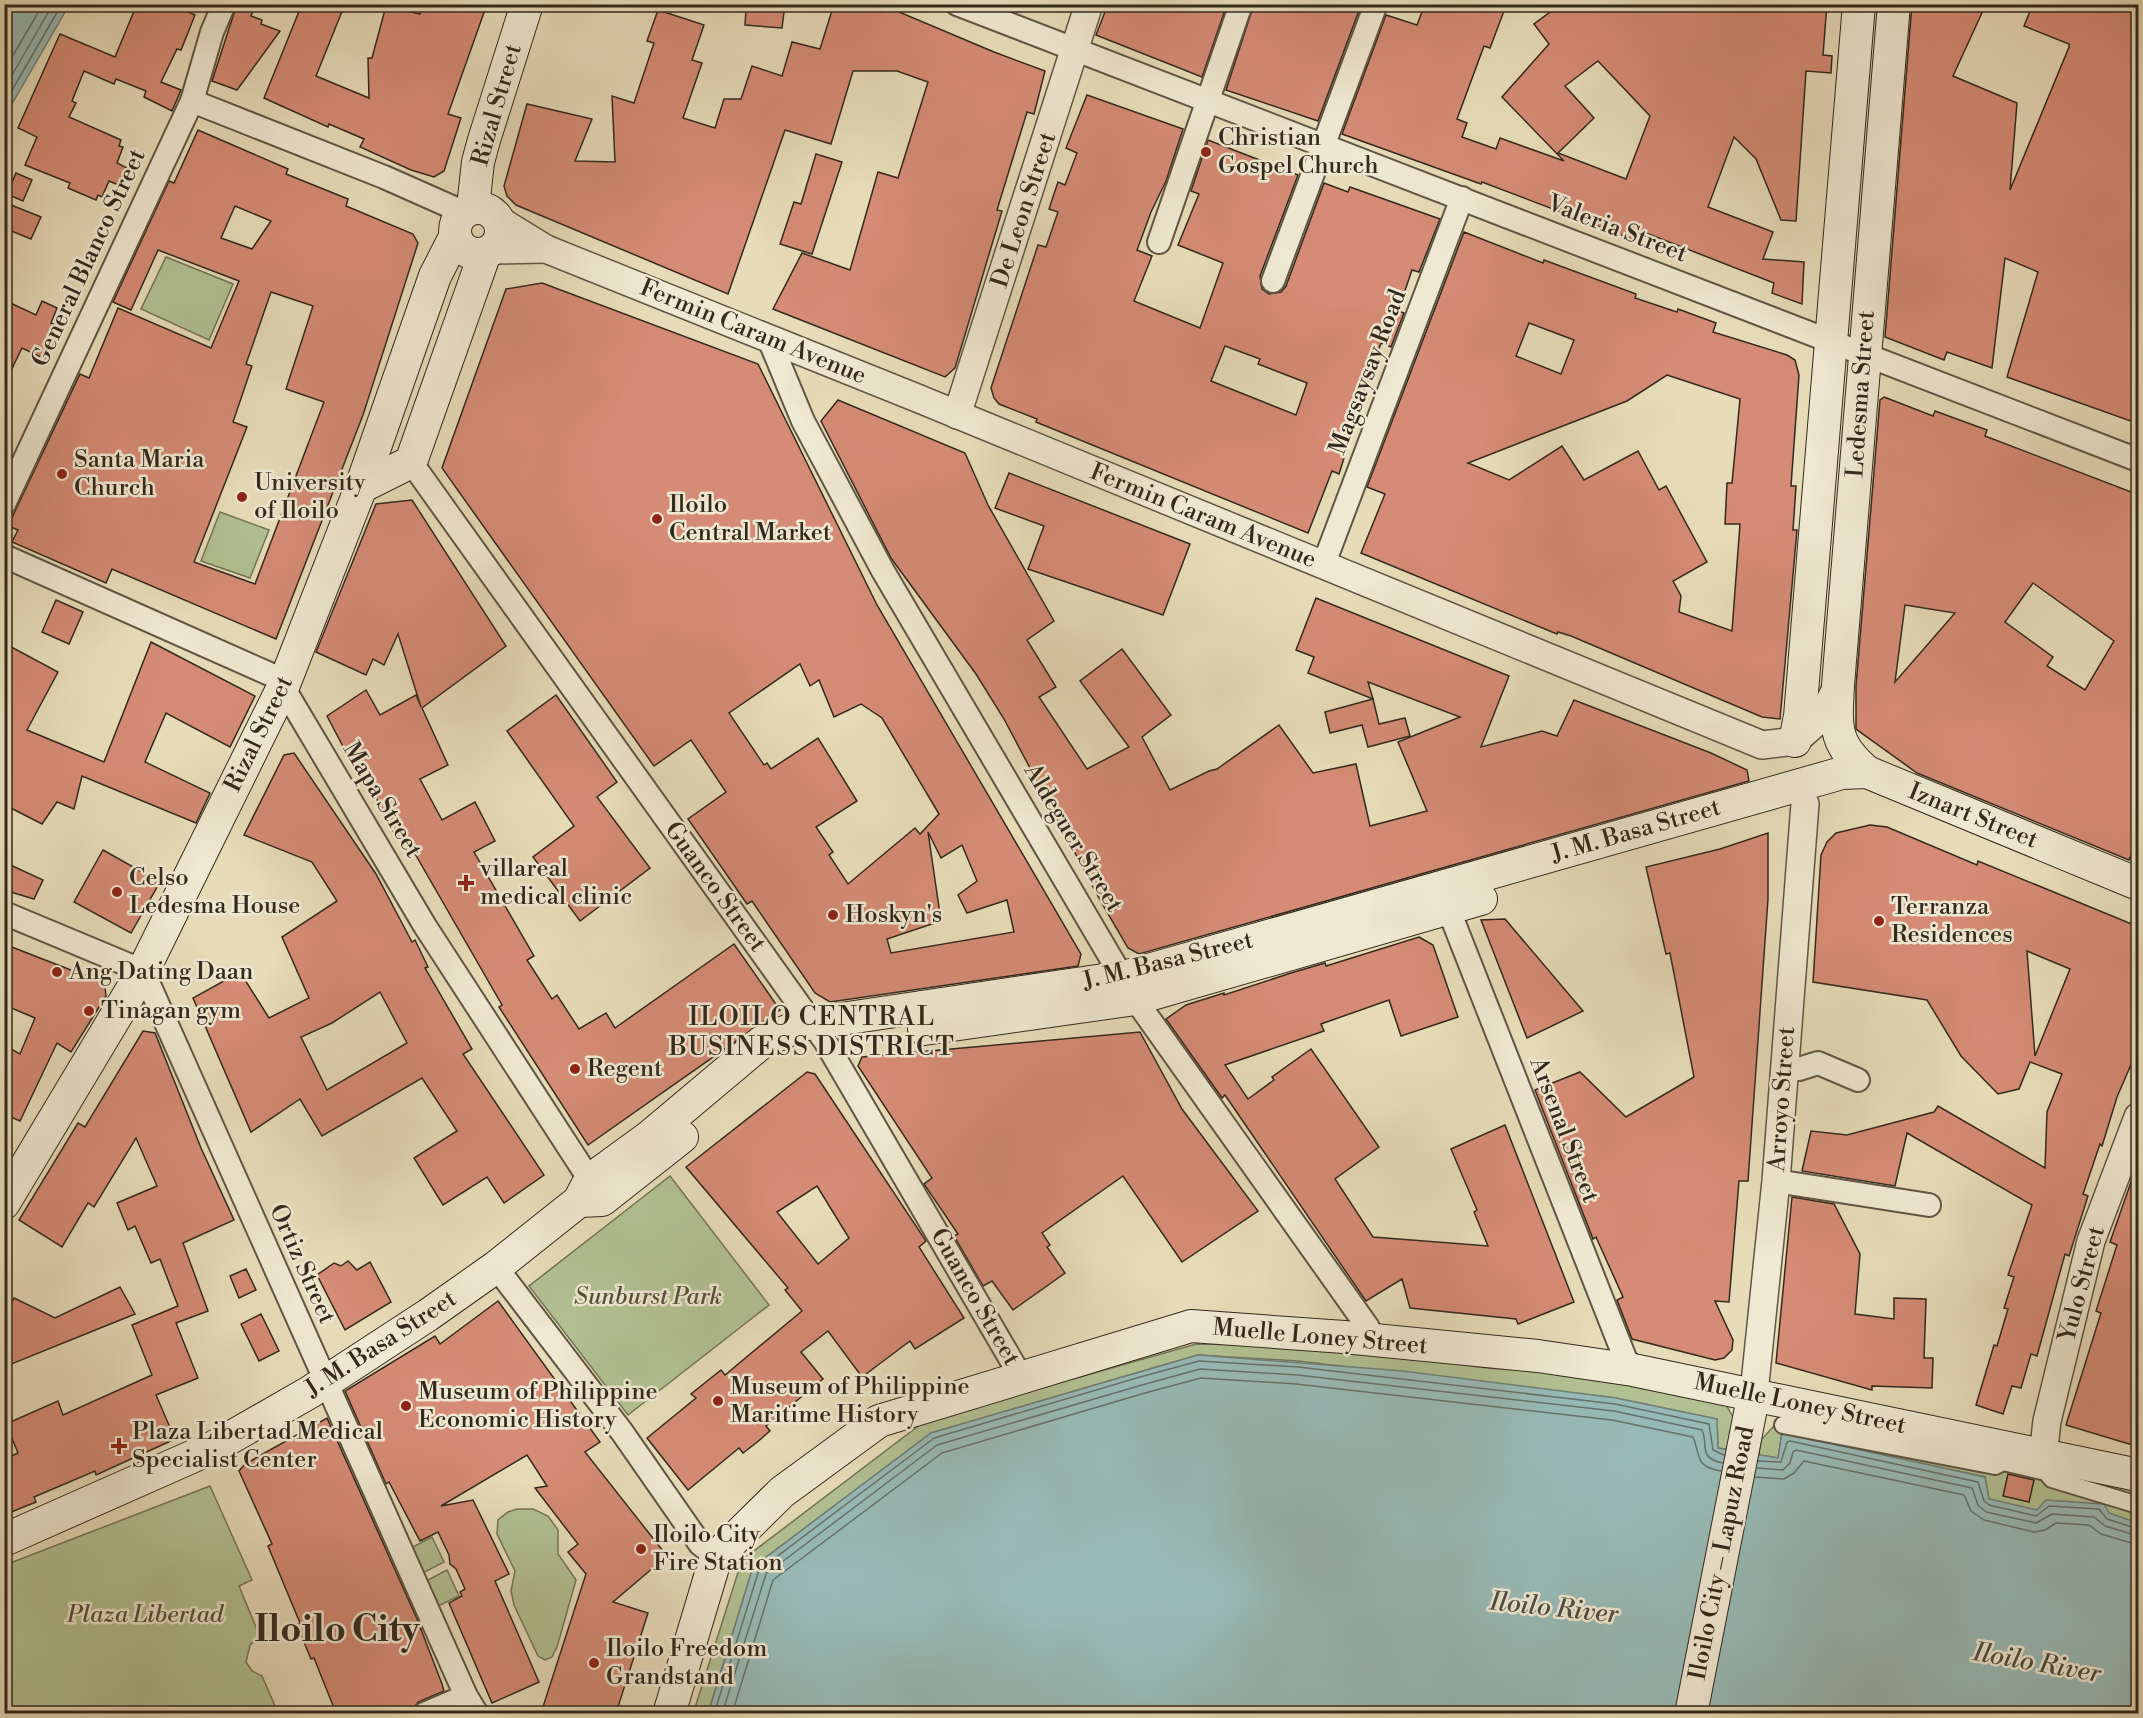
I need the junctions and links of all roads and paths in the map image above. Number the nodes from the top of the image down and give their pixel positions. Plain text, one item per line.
1 (224, 4) edge
2 (528, 4) edge
3 (957, 4) edge
4 (1089, 4) edge
5 (1241, 4) edge
6 (1377, 4) edge
7 (1859, 4) edge
8 (1894, 4) edge
9 (1076, 49) junction
10 (192, 101) junction
11 (1209, 101) junction
12 (1323, 144) junction
13 (1462, 198) junction
14 (478, 230) junction
15 (1159, 242) dead end
16 (1273, 281) dead end
17 (769, 339) junction
18 (1829, 340) junction
19 (1864, 354) junction
20 (957, 415) junction
21 (2139, 460) edge
22 (411, 462) junction
23 (361, 488) junction
24 (4, 504) edge
25 (4, 556) edge
26 (1323, 566) junction
27 (1838, 685) junction
28 (283, 687) junction
29 (1796, 741) junction
30 (1867, 772) junction
31 (1805, 794) junction
32 (2139, 884) edge
33 (2139, 904) edge
34 (1448, 908) junction
35 (4, 913) edge
36 (143, 971) junction
37 (1130, 988) junction
38 (818, 1032) junction
39 (1784, 1070) junction
40 (1858, 1080) dead end
41 (2139, 1117) edge
42 (1776, 1181) junction
43 (590, 1194) junction
44 (4, 1203) edge
45 (1929, 1205) dead end
46 (496, 1266) junction
47 (1374, 1340) junction
48 (1633, 1370) junction
49 (1022, 1377) junction
50 (324, 1382) junction
51 (1754, 1393) junction
52 (1783, 1425) dead end
53 (2043, 1456) junction
54 (2139, 1475) edge
55 (2139, 1505) edge
56 (4, 1540) edge
57 (716, 1557) junction
58 (472, 1705) edge
59 (424, 1713) edge
60 (669, 1713) edge
61 (1691, 1713) edge

1 - 10 street, General Blanco Street
2 - 14 main road, Rizal Street
3 - 9 street, Valeria Street
4 - 9 street, De Leon Street
5 - 11 street
6 - 12 street
7 - 18 main road, Ledesma Street
8 - 19 main road, Ledesma Street
9 - 11 street, Valeria Street
9 - 20 street, De Leon Street
10 - 14 street, Fermin Caram Avenue
10 - 24 street, General Blanco Street
11 - 12 street, Valeria Street
11 - 15 street
12 - 13 street, Valeria Street
12 - 16 street
13 - 18 street, Valeria Street
13 - 26 street, Magsaysay Road
14 - 17 street, Fermin Caram Avenue
14 - 22 main road, Rizal Street
14 - 23 main road, Rizal Street
17 - 20 street, Fermin Caram Avenue
17 - 37 street, Aldeguer Street
18 - 19 street, Valeria Street
18 - 29 main road, Ledesma Street
19 - 21 street, Valeria Street
19 - 27 main road, Ledesma Street
20 - 26 street, Fermin Caram Avenue
22 - 23 main road
22 - 38 street, Guanco Street
23 - 28 main road, Rizal Street
25 - 28 street, Mapa Street
26 - 29 street, Fermin Caram Avenue
27 - 29 street
27 - 30 main road, Ledesma Street
28 - 36 main road, Rizal Street
28 - 43 street, Mapa Street
30 - 31 main road, Iznart Street
30 - 32 main road, Iznart Street
31 - 33 main road
31 - 34 main road, J. M. Basa Street
31 - 37 main road, J. M. Basa Street
31 - 39 street, Arroyo Street
34 - 37 main road, J. M. Basa Street
34 - 48 street, Arsenal Street
35 - 36 street
36 - 44 main road, Rizal Street
36 - 50 street, Ortiz Street
37 - 38 main road, J. M. Basa Street
37 - 47 street, Aldeguer Street
38 - 43 main road, J. M. Basa Street
38 - 49 street, Guanco Street
39 - 40 street
39 - 42 street, Arroyo Street
41 - 53 street, Yulo Street
42 - 45 street
42 - 51 street, Arroyo Street
43 - 46 main road, J. M. Basa Street
46 - 50 main road, J. M. Basa Street
46 - 57 street
47 - 48 main road, Muelle Loney Street
47 - 49 main road, Muelle Loney Street
48 - 51 main road, Muelle Loney Street
49 - 57 main road, Muelle Loney Street
50 - 56 main road, J. M. Basa Street
50 - 58 street, Ortiz Street
51 - 53 main road, Muelle Loney Street
51 - 61 main road, Iloilo City – Lapuz Road
52 - 55 street
53 - 54 main road, Muelle Loney Street
57 - 60 main road, Muelle Loney Street
58 - 59 street

